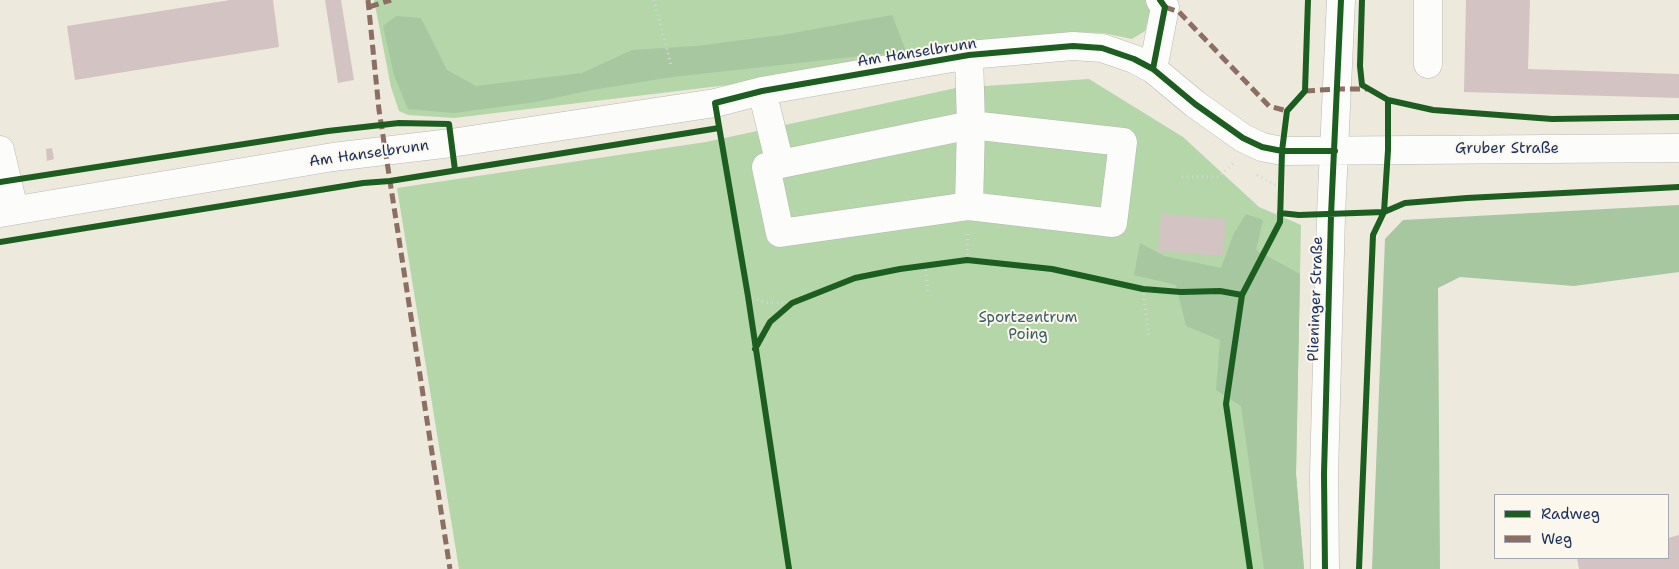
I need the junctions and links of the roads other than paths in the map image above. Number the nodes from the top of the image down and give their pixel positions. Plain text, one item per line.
1 (1160, 0) edge
2 (1341, 0) edge
3 (1428, 0) edge
4 (969, 56) junction
5 (1428, 64) dead end
6 (1153, 69) junction
7 (762, 92) junction
8 (971, 125) junction
9 (1679, 148) edge
10 (0, 150) edge
11 (1334, 151) junction
12 (780, 164) junction
13 (969, 206) junction
14 (7, 211) edge
15 (1325, 569) edge

1 - 6 street
2 - 11 street, Plieninger Straße
3 - 5 street
4 - 6 street, Am Hanselbrunn
4 - 7 street, Am Hanselbrunn
4 - 8 street
6 - 11 street, Am Hanselbrunn
7 - 12 street
7 - 14 street, Am Hanselbrunn
8 - 12 street
8 - 13 street
8 - 13 street
9 - 11 street, Gruber Straße
10 - 14 street
11 - 15 street, Plieninger Straße
12 - 13 street

